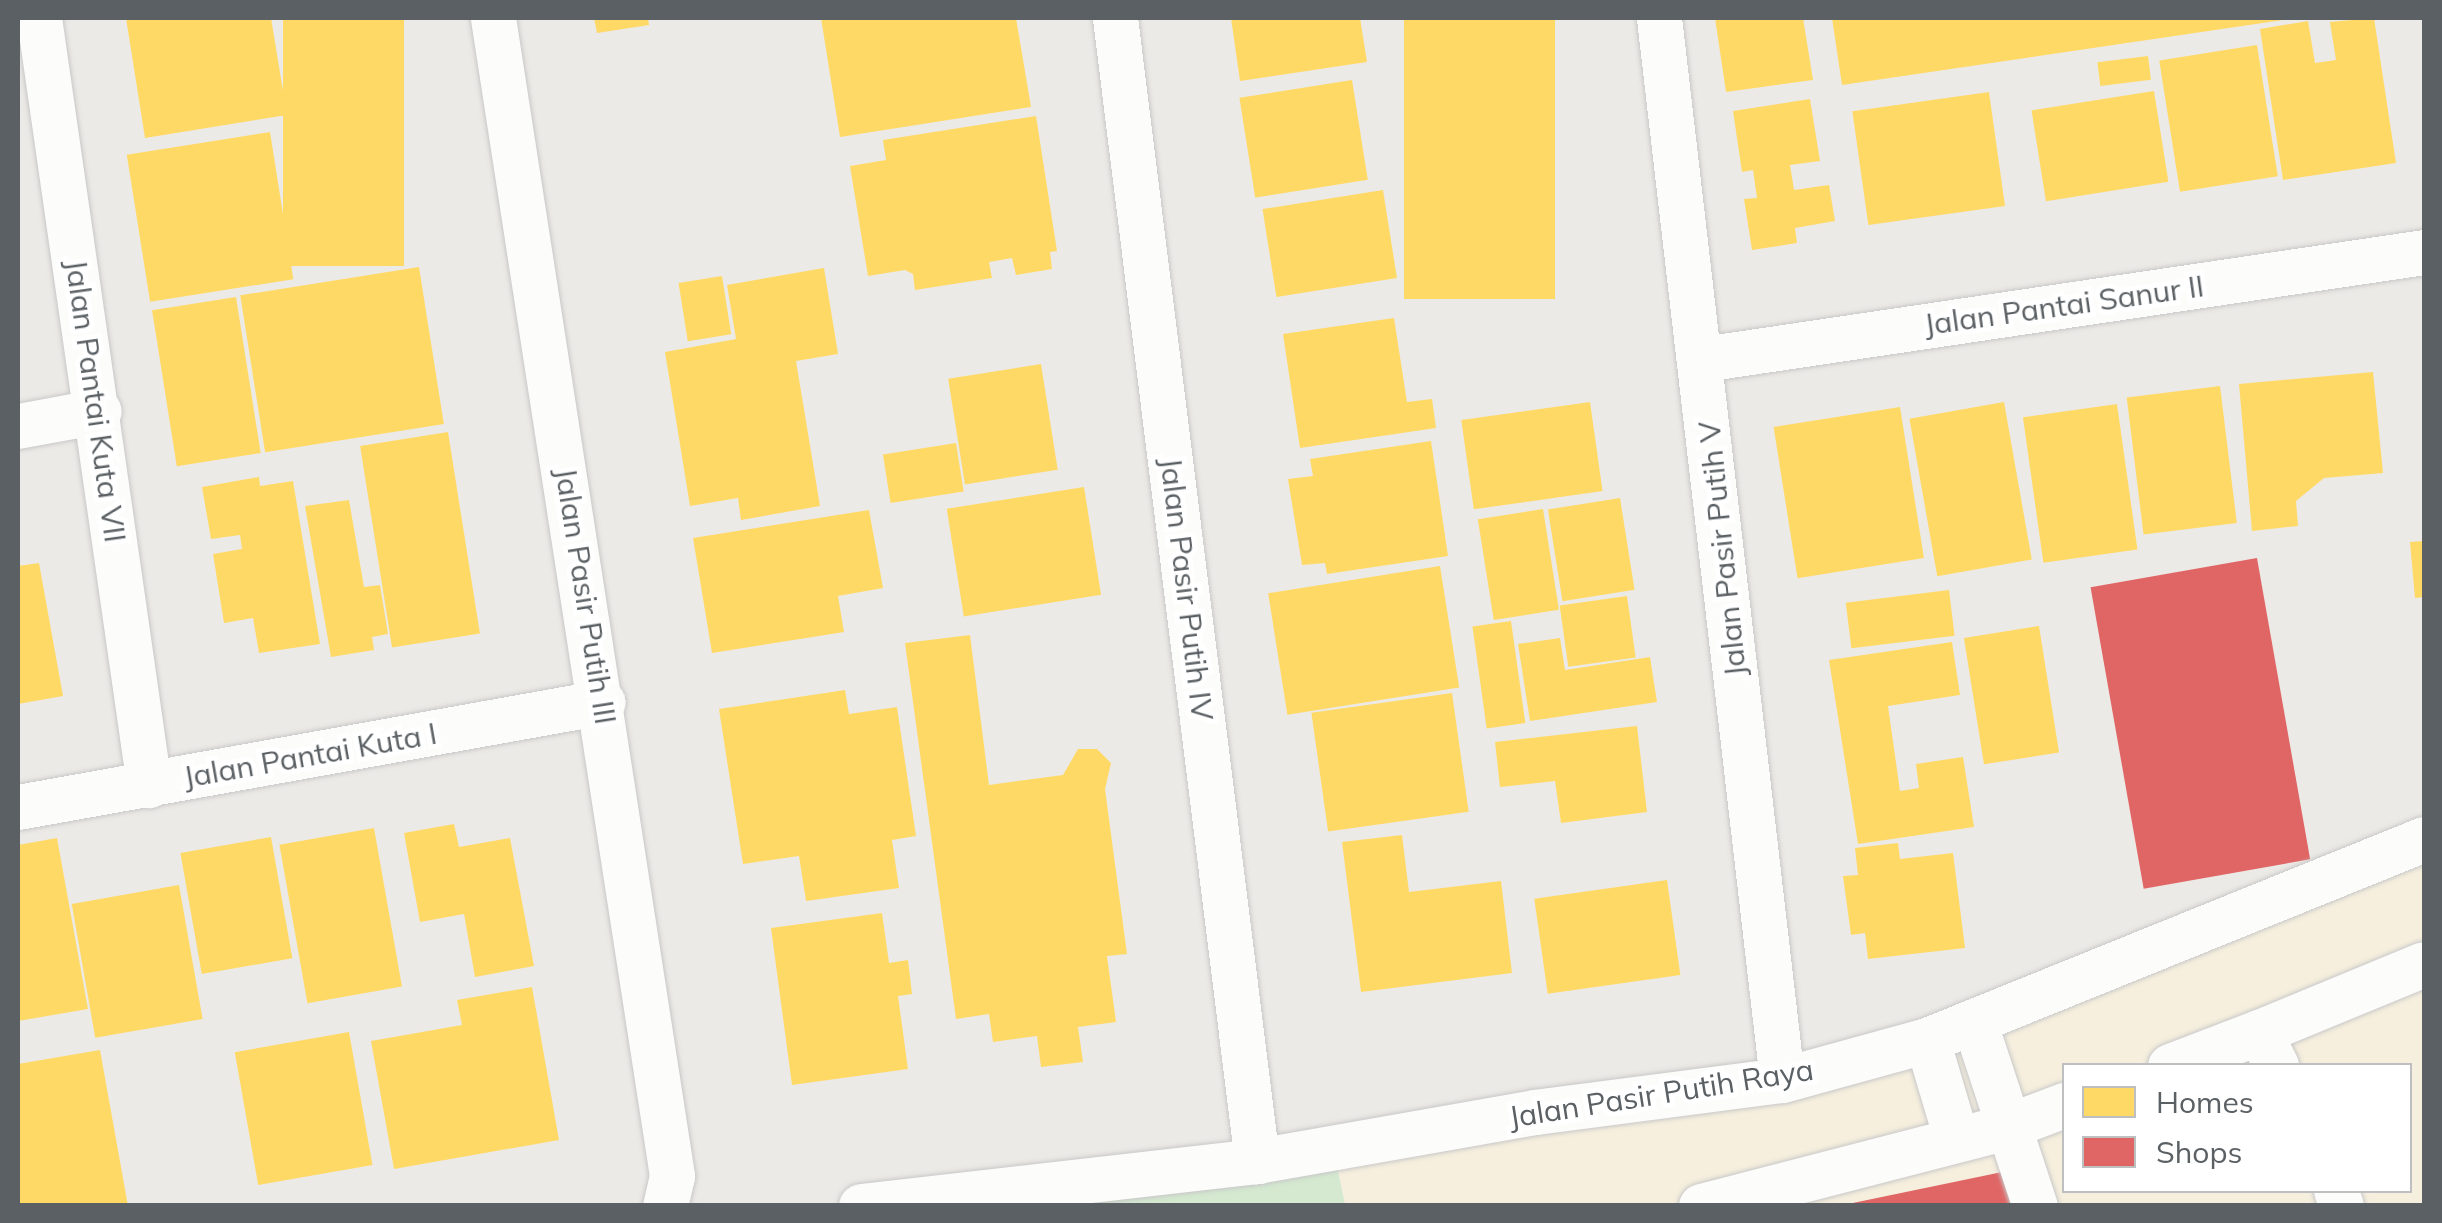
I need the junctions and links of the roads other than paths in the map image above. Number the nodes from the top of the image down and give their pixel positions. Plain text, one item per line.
1 (39, 18) edge
2 (493, 18) edge
3 (1115, 18) edge
4 (1659, 18) edge
5 (34, 100) edge
6 (2424, 252) edge
7 (1703, 359) junction
8 (98, 412) junction
9 (18, 426) edge
10 (603, 702) junction
11 (149, 785) junction
12 (18, 807) edge
13 (2424, 839) edge
14 (2424, 964) edge
15 (1974, 1021) junction
16 (1926, 1040) junction
17 (2268, 1049) edge
18 (2187, 1063) edge
19 (1782, 1080) junction
20 (2062, 1106) edge
21 (2006, 1127) junction
22 (1956, 1138) junction
23 (1258, 1161) junction
24 (677, 1196) edge
25 (860, 1206) edge
26 (1702, 1206) edge
27 (2035, 1206) edge

1 - 5 street, Jalan Pantai Kuta VII
2 - 10 street, Jalan Pasir Putih III
3 - 23 street, Jalan Pasir Putih IV
4 - 7 street, Jalan Pasir Putih V
5 - 8 street, Jalan Pantai Kuta VII
6 - 7 street, Jalan Pantai Sanur II
7 - 19 street, Jalan Pasir Putih V
8 - 9 street
8 - 11 street, Jalan Pantai Kuta VII
10 - 11 street, Jalan Pantai Kuta I
10 - 24 street, Jalan Pasir Putih III
11 - 12 street, Jalan Pantai Kuta I
13 - 15 street, Jalan Pasir Putih Raya
14 - 17 street
15 - 16 street, Jalan Pasir Putih Raya
15 - 21 street
16 - 19 street, Jalan Pasir Putih Raya
16 - 22 street
17 - 18 street
19 - 23 street, Jalan Pasir Putih Raya
20 - 21 street
21 - 22 street
21 - 27 street
22 - 26 street
23 - 25 street, Jalan Pasir Putih Raya

